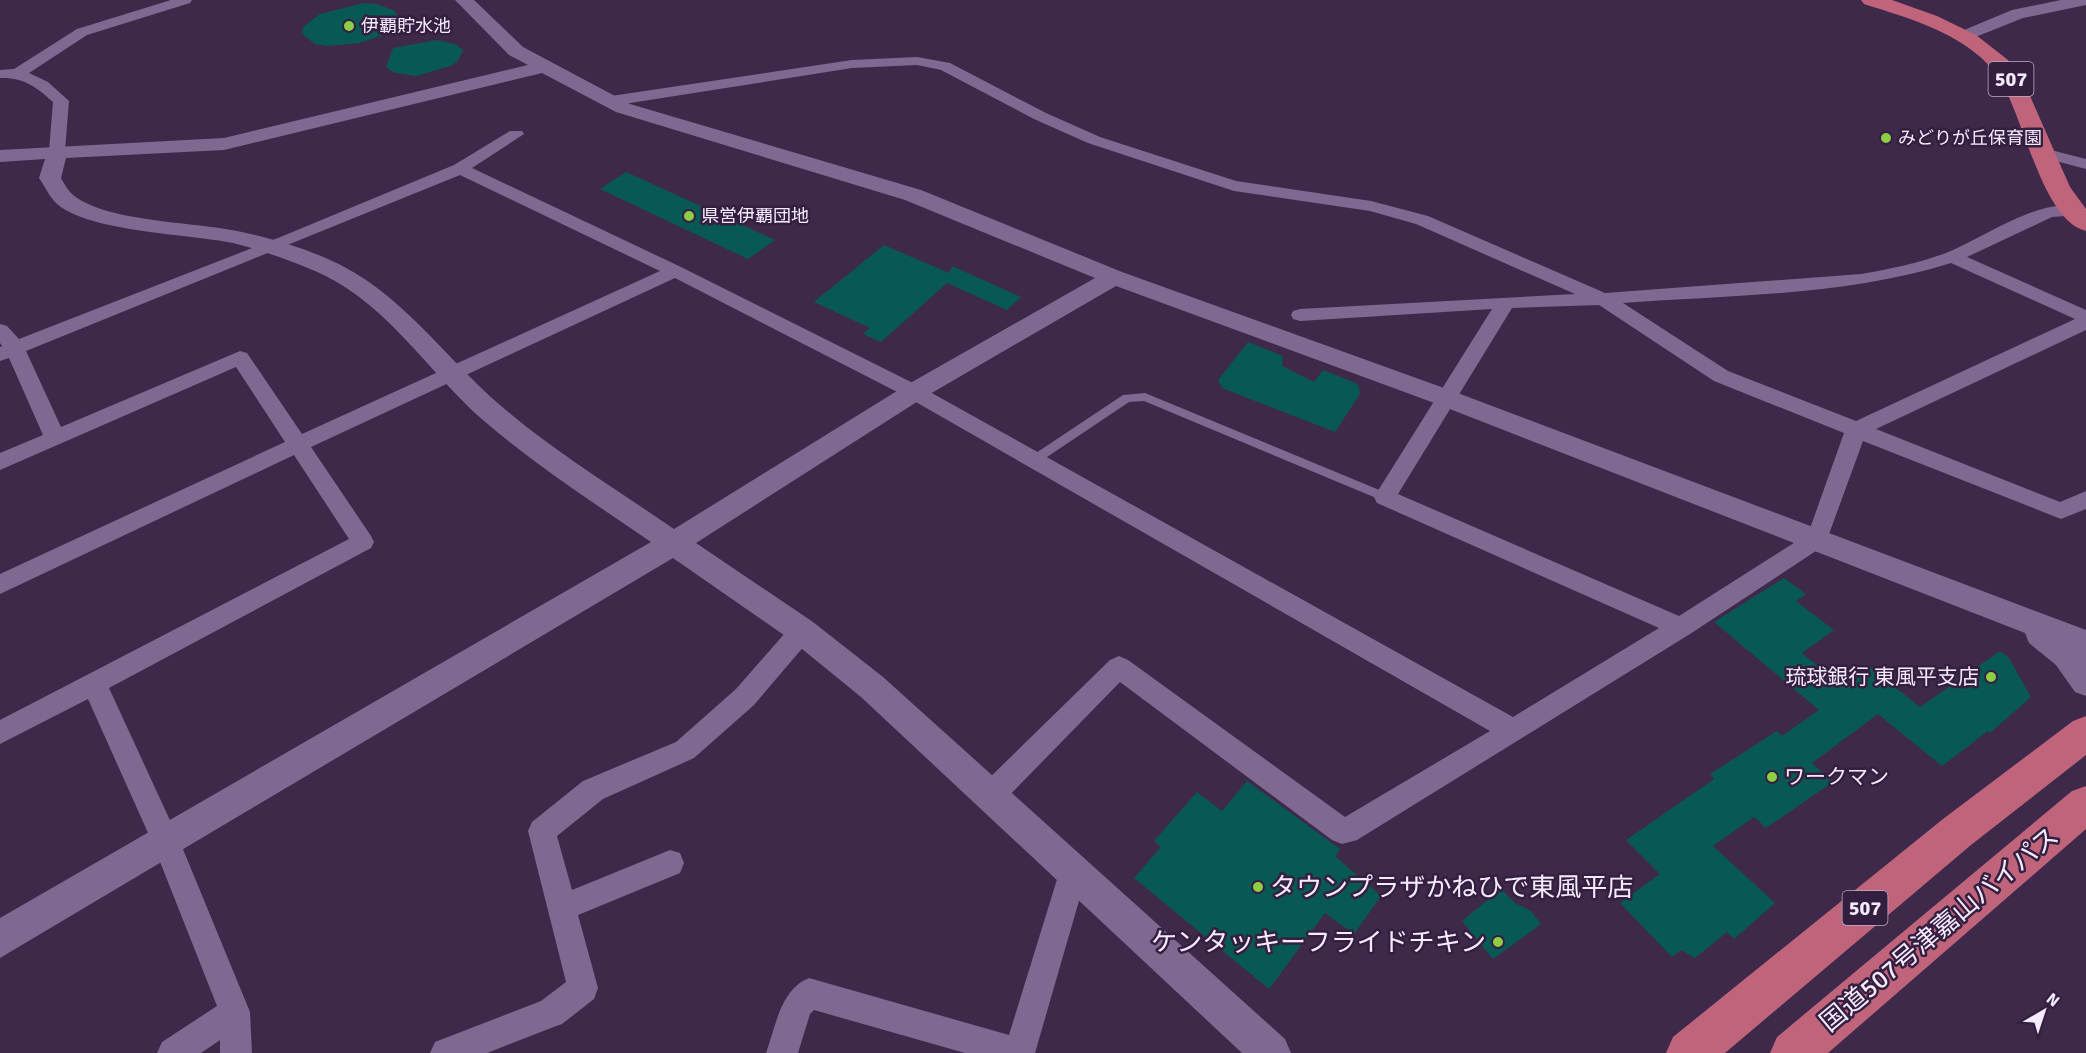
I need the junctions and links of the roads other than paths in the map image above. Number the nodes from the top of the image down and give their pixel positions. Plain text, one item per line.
1 (185, 0) edge
2 (464, 0) edge
3 (1871, 0) edge
4 (2086, 0) edge
5 (2055, 2) edge
6 (1963, 37) junction
7 (545, 67) junction
8 (18, 73) junction
9 (0, 75) edge
10 (611, 101) junction
11 (516, 134) dead end
12 (57, 151) junction
13 (2043, 153) junction
14 (0, 156) edge
15 (2086, 164) edge
16 (460, 169) junction
17 (2079, 217) edge
18 (270, 247) junction
19 (1952, 257) junction
20 (675, 271) junction
21 (1114, 278) junction
22 (1603, 299) junction
23 (1506, 302) junction
24 (1300, 315) dead end
25 (2086, 318) edge
26 (2086, 322) edge
27 (0, 330) edge
28 (8, 351) edge
29 (449, 373) junction
30 (914, 392) junction
31 (1446, 398) junction
32 (1856, 430) junction
33 (55, 438) junction
34 (298, 444) junction
35 (1034, 460) junction
36 (0, 462) edge
37 (1385, 497) junction
38 (2086, 499) edge
39 (1817, 539) junction
40 (674, 543) junction
41 (0, 585) edge
42 (1993, 608) junction
43 (1681, 627) junction
44 (802, 632) junction
45 (2086, 644) edge
46 (2086, 682) edge
47 (94, 684) junction
48 (1512, 730) junction
49 (0, 733) edge
50 (2086, 733) edge
51 (990, 796) junction
52 (2086, 804) edge
53 (166, 842) junction
54 (670, 862) dead end
55 (1073, 873) junction
56 (562, 908) junction
57 (0, 939) edge
58 (235, 1012) junction
59 (173, 1053) edge
60 (236, 1053) edge
61 (446, 1053) edge
62 (783, 1053) edge
63 (1019, 1053) edge
64 (1271, 1053) edge
65 (1689, 1053) edge
66 (1793, 1053) edge

1 - 8 street
2 - 7 street
3 - 6 highway, 507
4 - 5 street
5 - 6 street
6 - 13 highway, 507
7 - 10 street
7 - 12 street
8 - 9 street
8 - 12 street
10 - 21 street
10 - 22 street
11 - 16 street
12 - 14 street
12 - 18 street
13 - 15 street
13 - 17 highway, 507
16 - 18 street
16 - 20 street
17 - 19 street
18 - 28 street
18 - 29 street
19 - 22 street
19 - 25 street
20 - 29 street
20 - 30 street
21 - 30 street
21 - 31 street
22 - 23 street
22 - 32 street
23 - 24 street
23 - 31 street
26 - 32 street
27 - 28 street
28 - 33 street
29 - 34 street
29 - 40 street
30 - 35 street
30 - 40 street
31 - 37 street
31 - 39 street
32 - 38 street
32 - 39 street
33 - 34 street
33 - 36 street
34 - 41 street
34 - 47 street
35 - 37 lane
35 - 48 street
37 - 43 street
39 - 42 street
39 - 43 street
40 - 44 street
40 - 53 street
42 - 45 street
42 - 46 street
43 - 48 street
44 - 51 street
44 - 56 street
47 - 49 street
47 - 53 street
48 - 51 street
50 - 65 highway, 507
51 - 55 street
52 - 66 highway, 国道507号津嘉山バイパス
53 - 57 street
53 - 58 street
54 - 56 street
55 - 63 street
55 - 64 street
56 - 61 street
58 - 59 street
58 - 60 street
62 - 63 street

